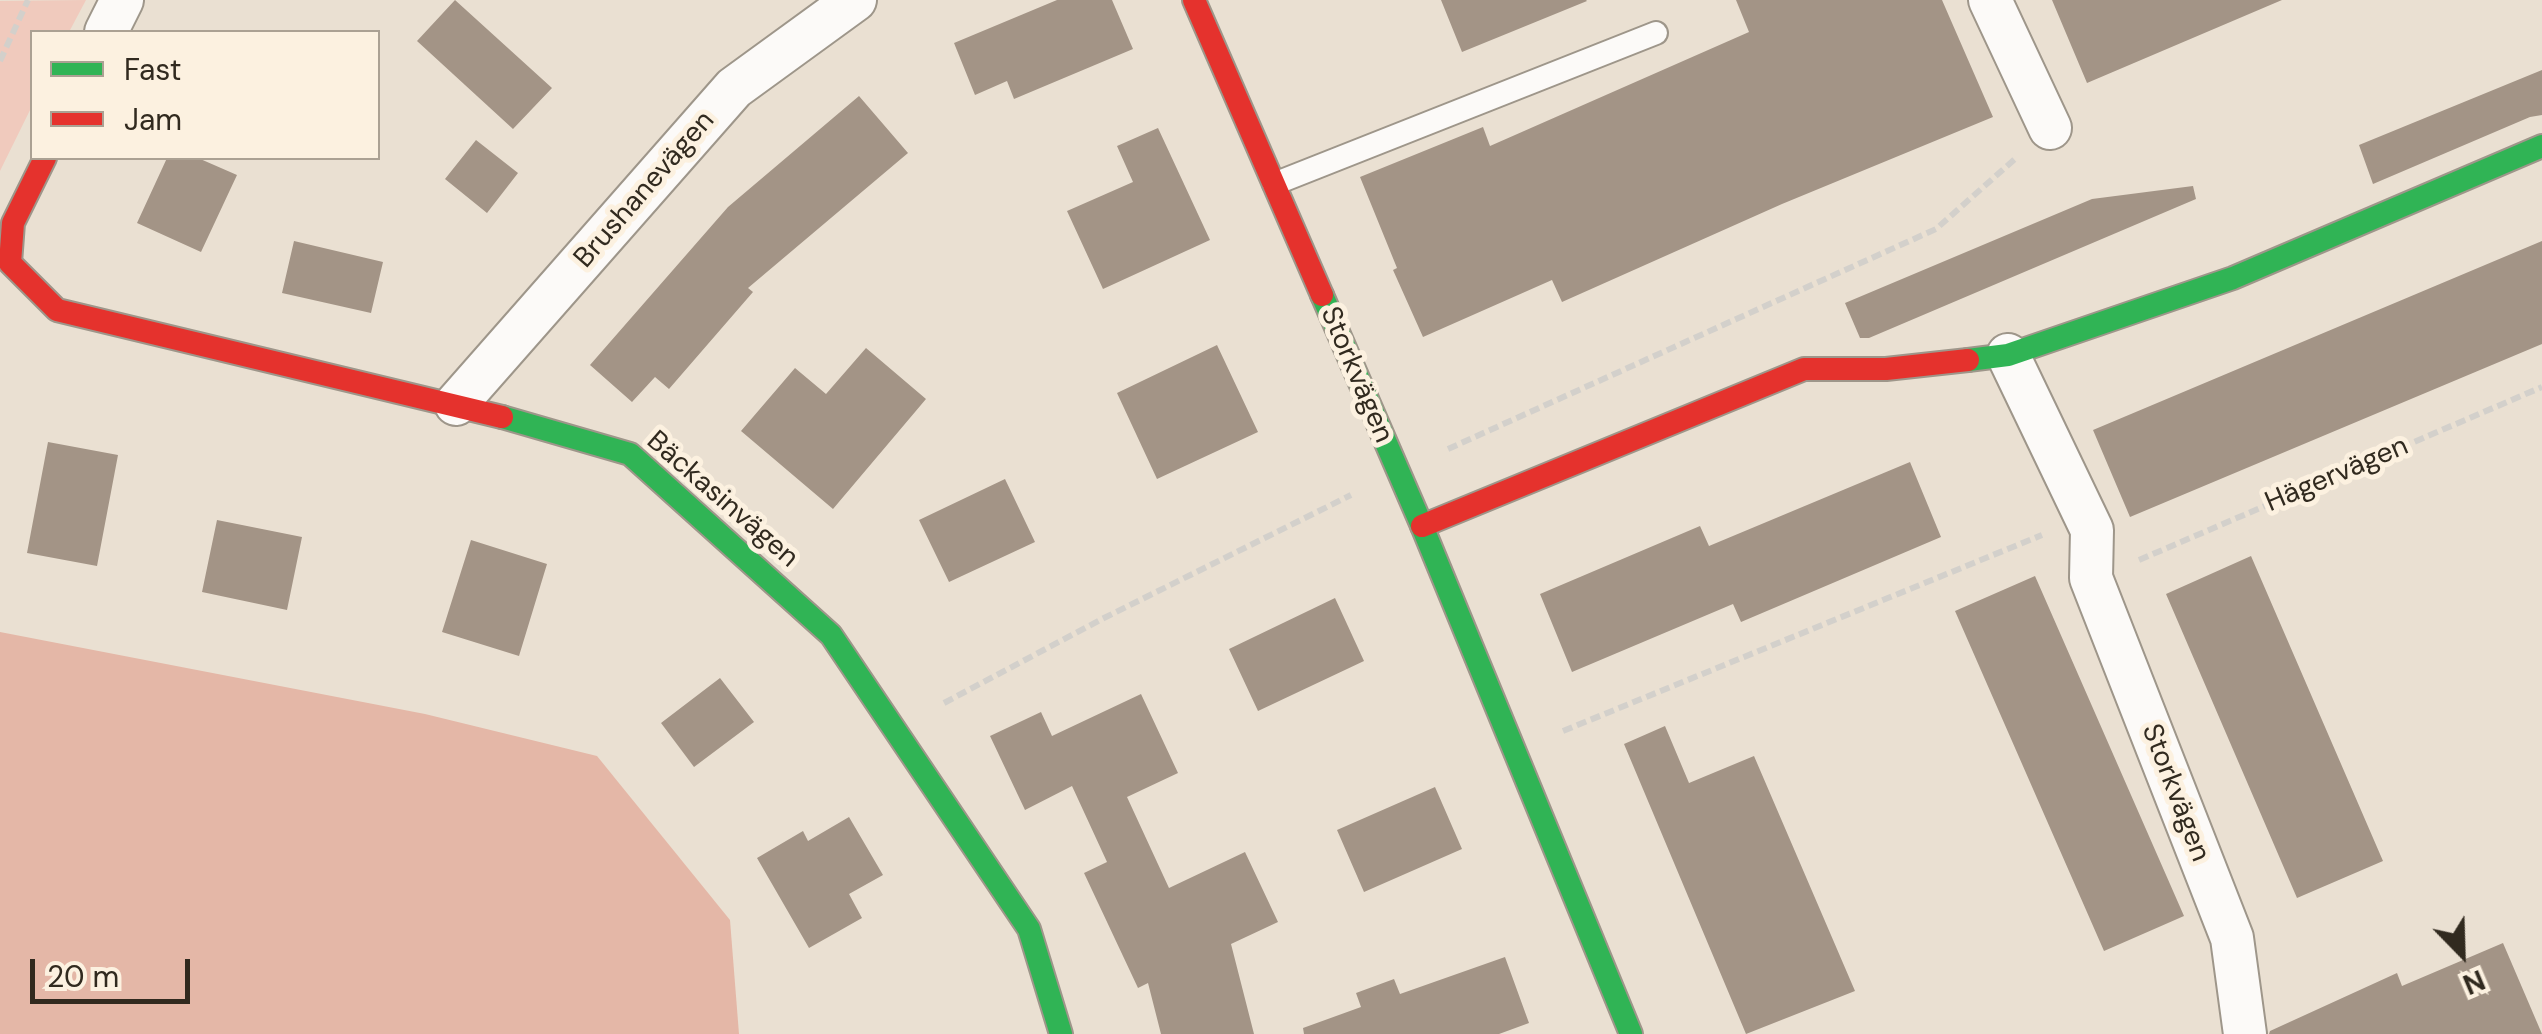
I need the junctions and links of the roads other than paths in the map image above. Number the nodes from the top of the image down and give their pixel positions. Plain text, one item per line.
1 (122, 0) edge
2 (855, 0) edge
3 (1194, 0) edge
4 (1990, 0) edge
5 (107, 30) edge
6 (1656, 32) dead end
7 (2050, 128) road end
8 (2542, 146) edge
9 (44, 160) edge
10 (1274, 184) junction
11 (2008, 356) junction
12 (456, 404) junction
13 (1422, 526) junction
14 (1062, 1034) edge
15 (1631, 1034) edge
16 (2245, 1034) edge

1 - 5 street
2 - 12 street, Brushanevägen
3 - 10 street, Storkvägen
4 - 7 street
6 - 10 lane
8 - 11 street
9 - 12 street, Bäckasinvägen
10 - 13 street, Storkvägen
11 - 13 street
11 - 16 street, Storkvägen
12 - 14 street, Bäckasinvägen
13 - 15 street, Storkvägen

